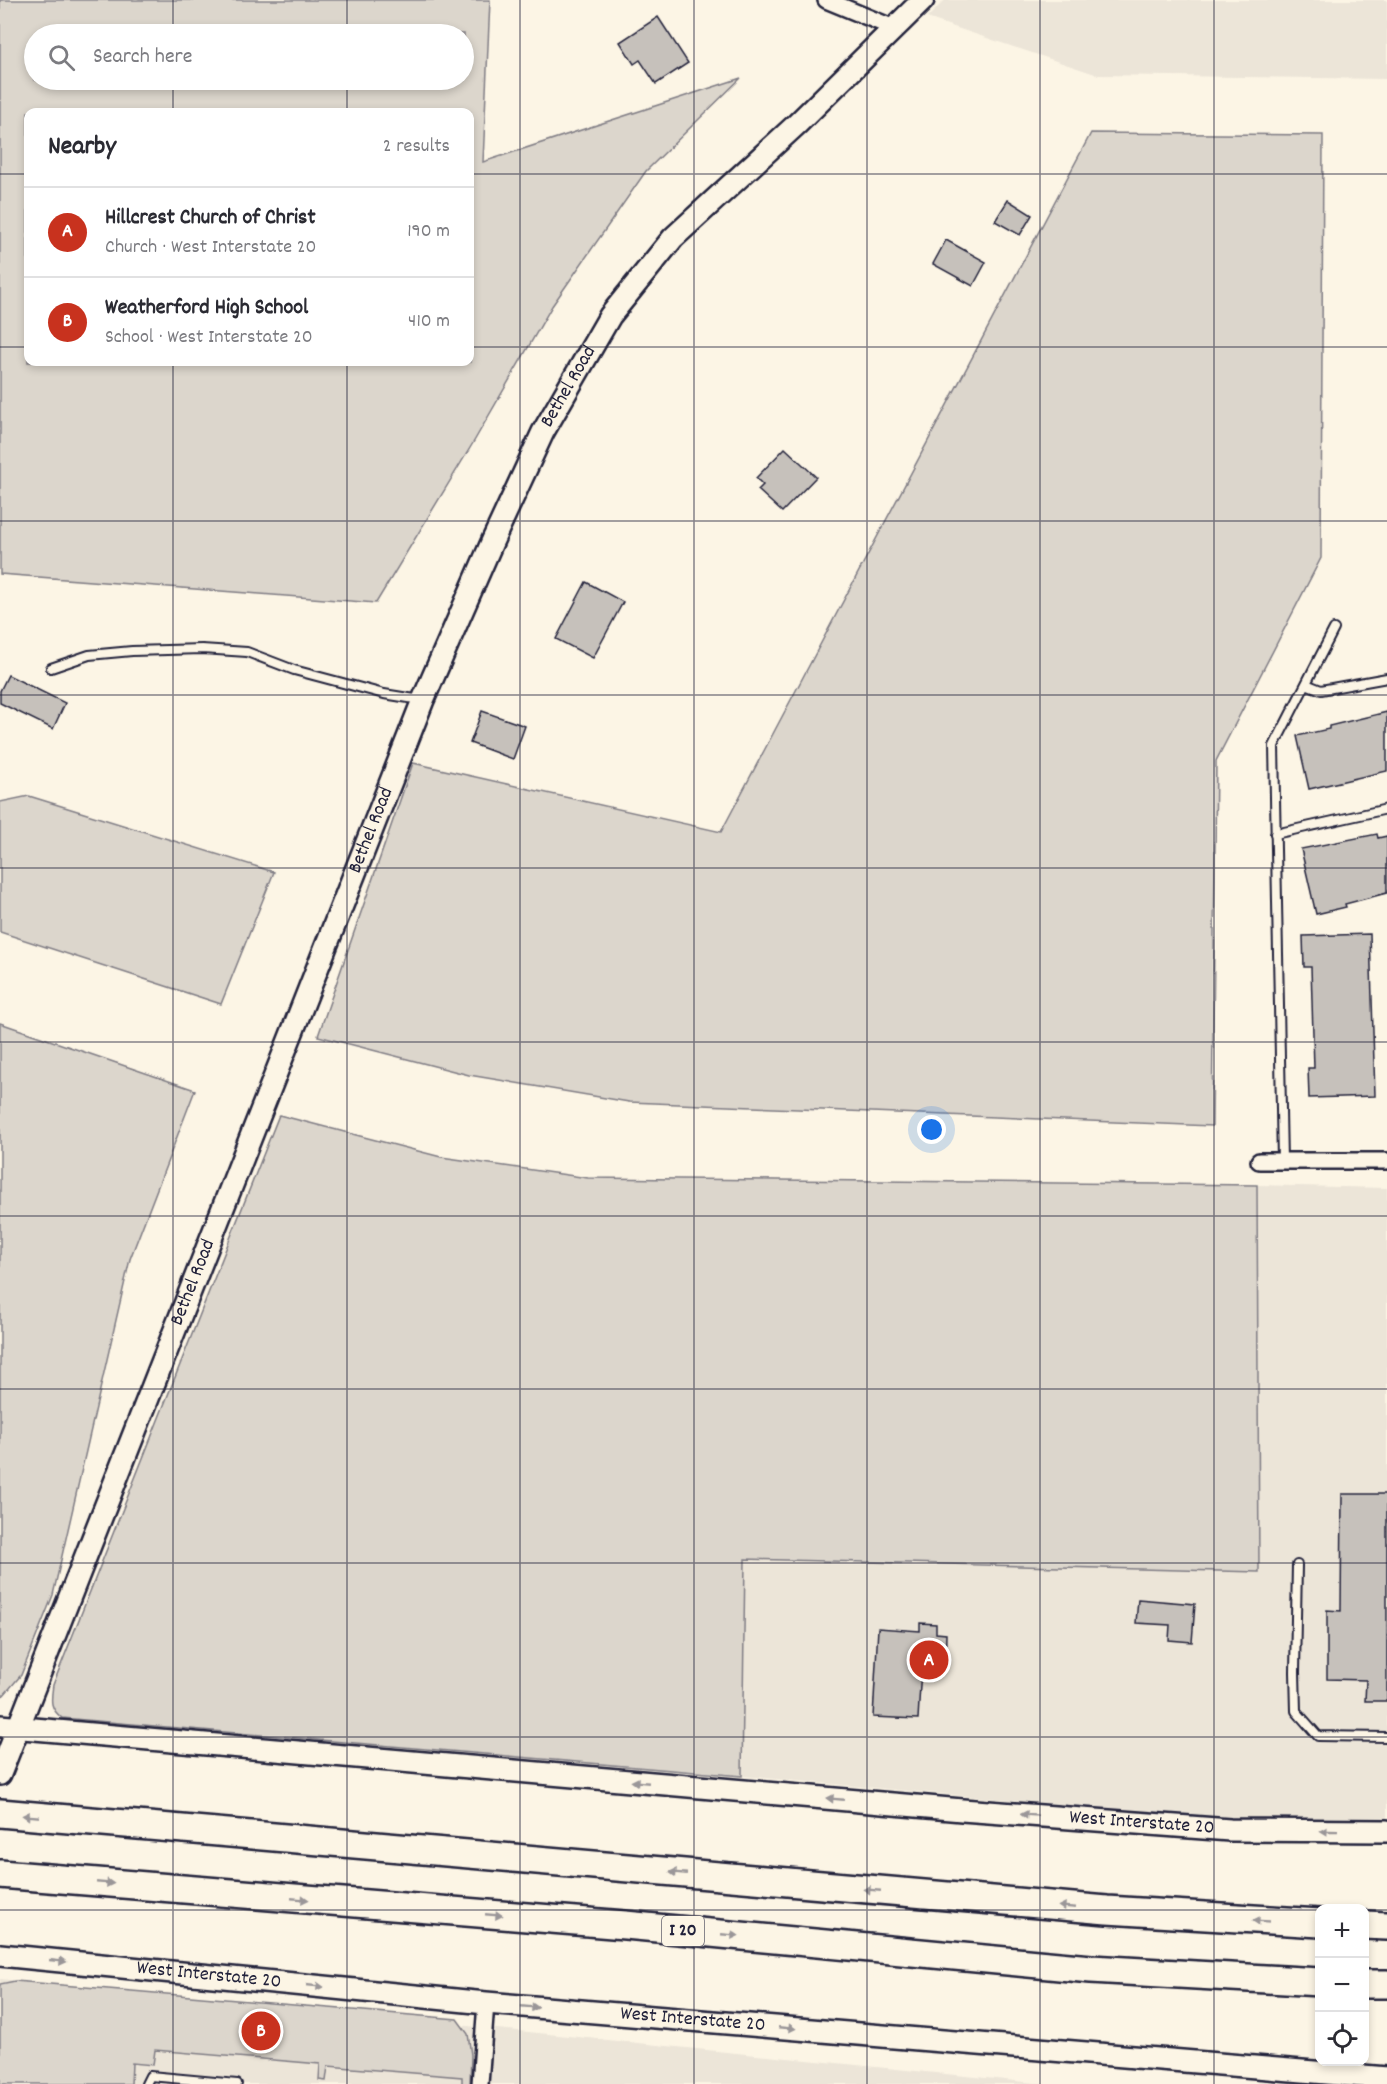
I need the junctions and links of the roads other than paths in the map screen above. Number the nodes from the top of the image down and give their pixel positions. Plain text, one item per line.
1 (826, 0) edge
2 (922, 0) edge
3 (894, 28) junction
4 (1334, 629) dead end
5 (51, 668) dead end
6 (1387, 678) edge
7 (1306, 684) junction
8 (423, 700) junction
9 (1387, 809) edge
10 (1275, 834) junction
11 (1259, 1161) dead end
12 (1282, 1161) junction
13 (1387, 1161) edge
14 (1297, 1565) dead end
15 (9, 1726) edge
16 (1387, 1737) edge
17 (0, 1774) edge
18 (0, 1813) edge
19 (1387, 1831) edge
20 (0, 1874) edge
21 (1315, 1923) edge
22 (1369, 1925) edge
23 (1387, 1926) edge
24 (0, 1955) edge
25 (1315, 1982) edge
26 (1369, 1984) edge
27 (1387, 1984) edge
28 (486, 2003) junction
29 (1387, 2078) edge
30 (146, 2084) edge
31 (237, 2084) edge
32 (480, 2084) edge

1 - 3 street
2 - 3 main road, Bethel Road
3 - 8 main road, Bethel Road
4 - 7 lane
5 - 8 lane
6 - 7 lane
7 - 10 lane
8 - 15 main road, Bethel Road
9 - 10 lane
10 - 12 lane
11 - 12 street
12 - 13 street
14 - 16 lane
15 - 17 main road, Bethel Road
19 -> 15 main road, West Interstate 20
21 -> 18 highway
20 -> 25 highway, I 20
22 - 23 highway
24 -> 28 main road, West Interstate 20
26 - 27 highway
28 -> 29 main road, West Interstate 20
28 - 32 street
30 - 31 lane

